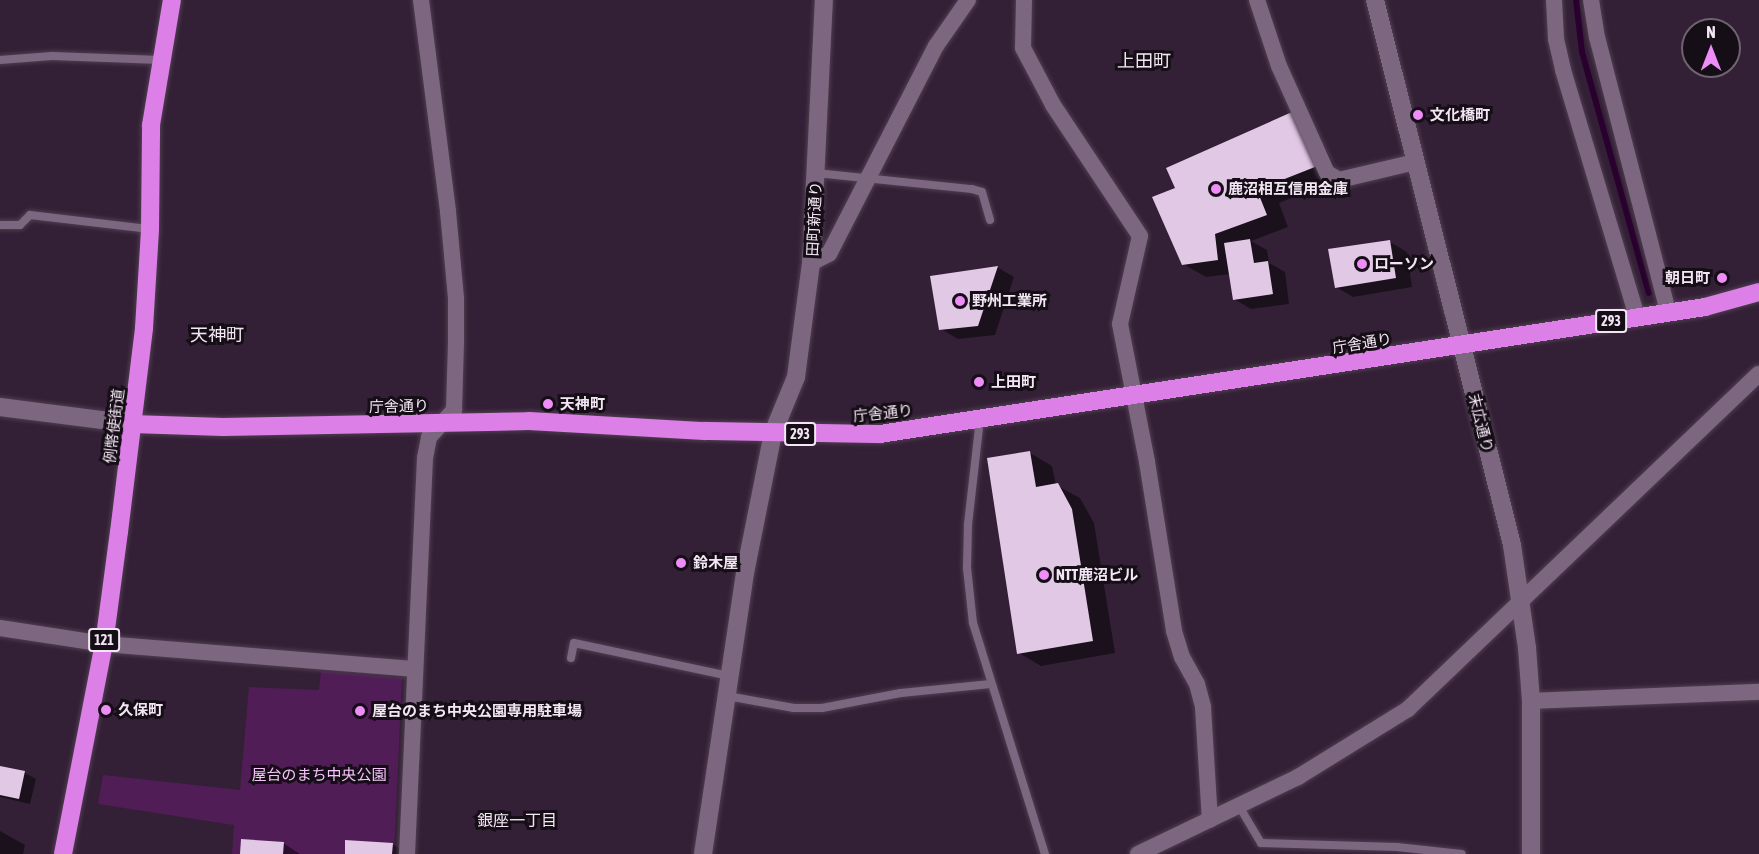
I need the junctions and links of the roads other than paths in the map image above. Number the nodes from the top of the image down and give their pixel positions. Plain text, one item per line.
1 (172, 0) edge
2 (421, 0) edge
3 (824, 0) edge
4 (968, 0) edge
5 (1024, 0) edge
6 (1257, 0) edge
7 (1375, 0) edge
8 (1554, 0) edge
9 (1591, 0) edge
10 (0, 60) edge
11 (160, 60) junction
12 (1415, 162) junction
13 (816, 173) junction
14 (866, 178) junction
15 (990, 220) dead end
16 (0, 225) edge
17 (150, 229) junction
18 (811, 263) junction
19 (1759, 292) edge
20 (1668, 312) junction
21 (1637, 317) junction
22 (1462, 343) junction
23 (1759, 374) edge
24 (1134, 395) junction
25 (0, 407) edge
26 (980, 419) junction
27 (441, 423) junction
28 (132, 424) junction
29 (773, 433) junction
30 (1521, 599) junction
31 (0, 628) edge
32 (104, 644) junction
33 (571, 658) dead end
34 (413, 669) junction
35 (730, 676) junction
36 (992, 684) junction
37 (1759, 692) edge
38 (727, 696) junction
39 (1531, 701) junction
40 (1239, 806) junction
41 (1210, 820) junction
42 (1143, 853) edge
43 (63, 854) edge
44 (407, 854) edge
45 (703, 854) edge
46 (1045, 854) edge
47 (1462, 854) edge
48 (1531, 854) edge

1 - 11 highway, 例幣使街道 / 121
2 - 27 street
3 - 13 street, 田町新通り
4 - 14 street
5 - 24 street
6 - 12 street
7 - 12 street, 末広通り
8 - 21 street
9 - 20 street
10 - 11 lane
11 - 17 highway, 例幣使街道 / 121
12 - 22 street, 末広通り
13 - 14 lane
13 - 18 street, 田町新通り
14 - 15 lane
14 - 18 street
16 - 17 lane
17 - 28 highway, 例幣使街道 / 121
18 - 29 street, 田町新通り
19 - 20 highway, 庁舎通り / 293
20 - 21 highway, 庁舎通り / 293
21 - 22 highway, 庁舎通り / 293
22 - 24 highway, 庁舎通り / 293
22 - 30 street, 末広通り
23 - 30 street
24 - 26 highway, 庁舎通り / 293
24 - 41 street
25 - 28 street, 庁舎通り
26 - 29 highway, 庁舎通り / 293
26 - 36 lane
27 - 28 highway, 庁舎通り / 293
27 - 29 highway, 庁舎通り / 293
27 - 34 street
28 - 32 highway, 例幣使街道 / 121
29 - 35 street, 田町新通り
30 - 39 street, 末広通り
30 - 40 street
31 - 32 street
32 - 34 street
32 - 43 highway, 例幣使街道 / 121
33 - 35 lane
34 - 44 street
35 - 38 street, 田町新通り
36 - 38 lane
36 - 46 lane
37 - 39 street
38 - 45 street, 田町新通り
39 - 48 street, 末広通り
40 - 41 street
40 - 47 lane
41 - 42 street

